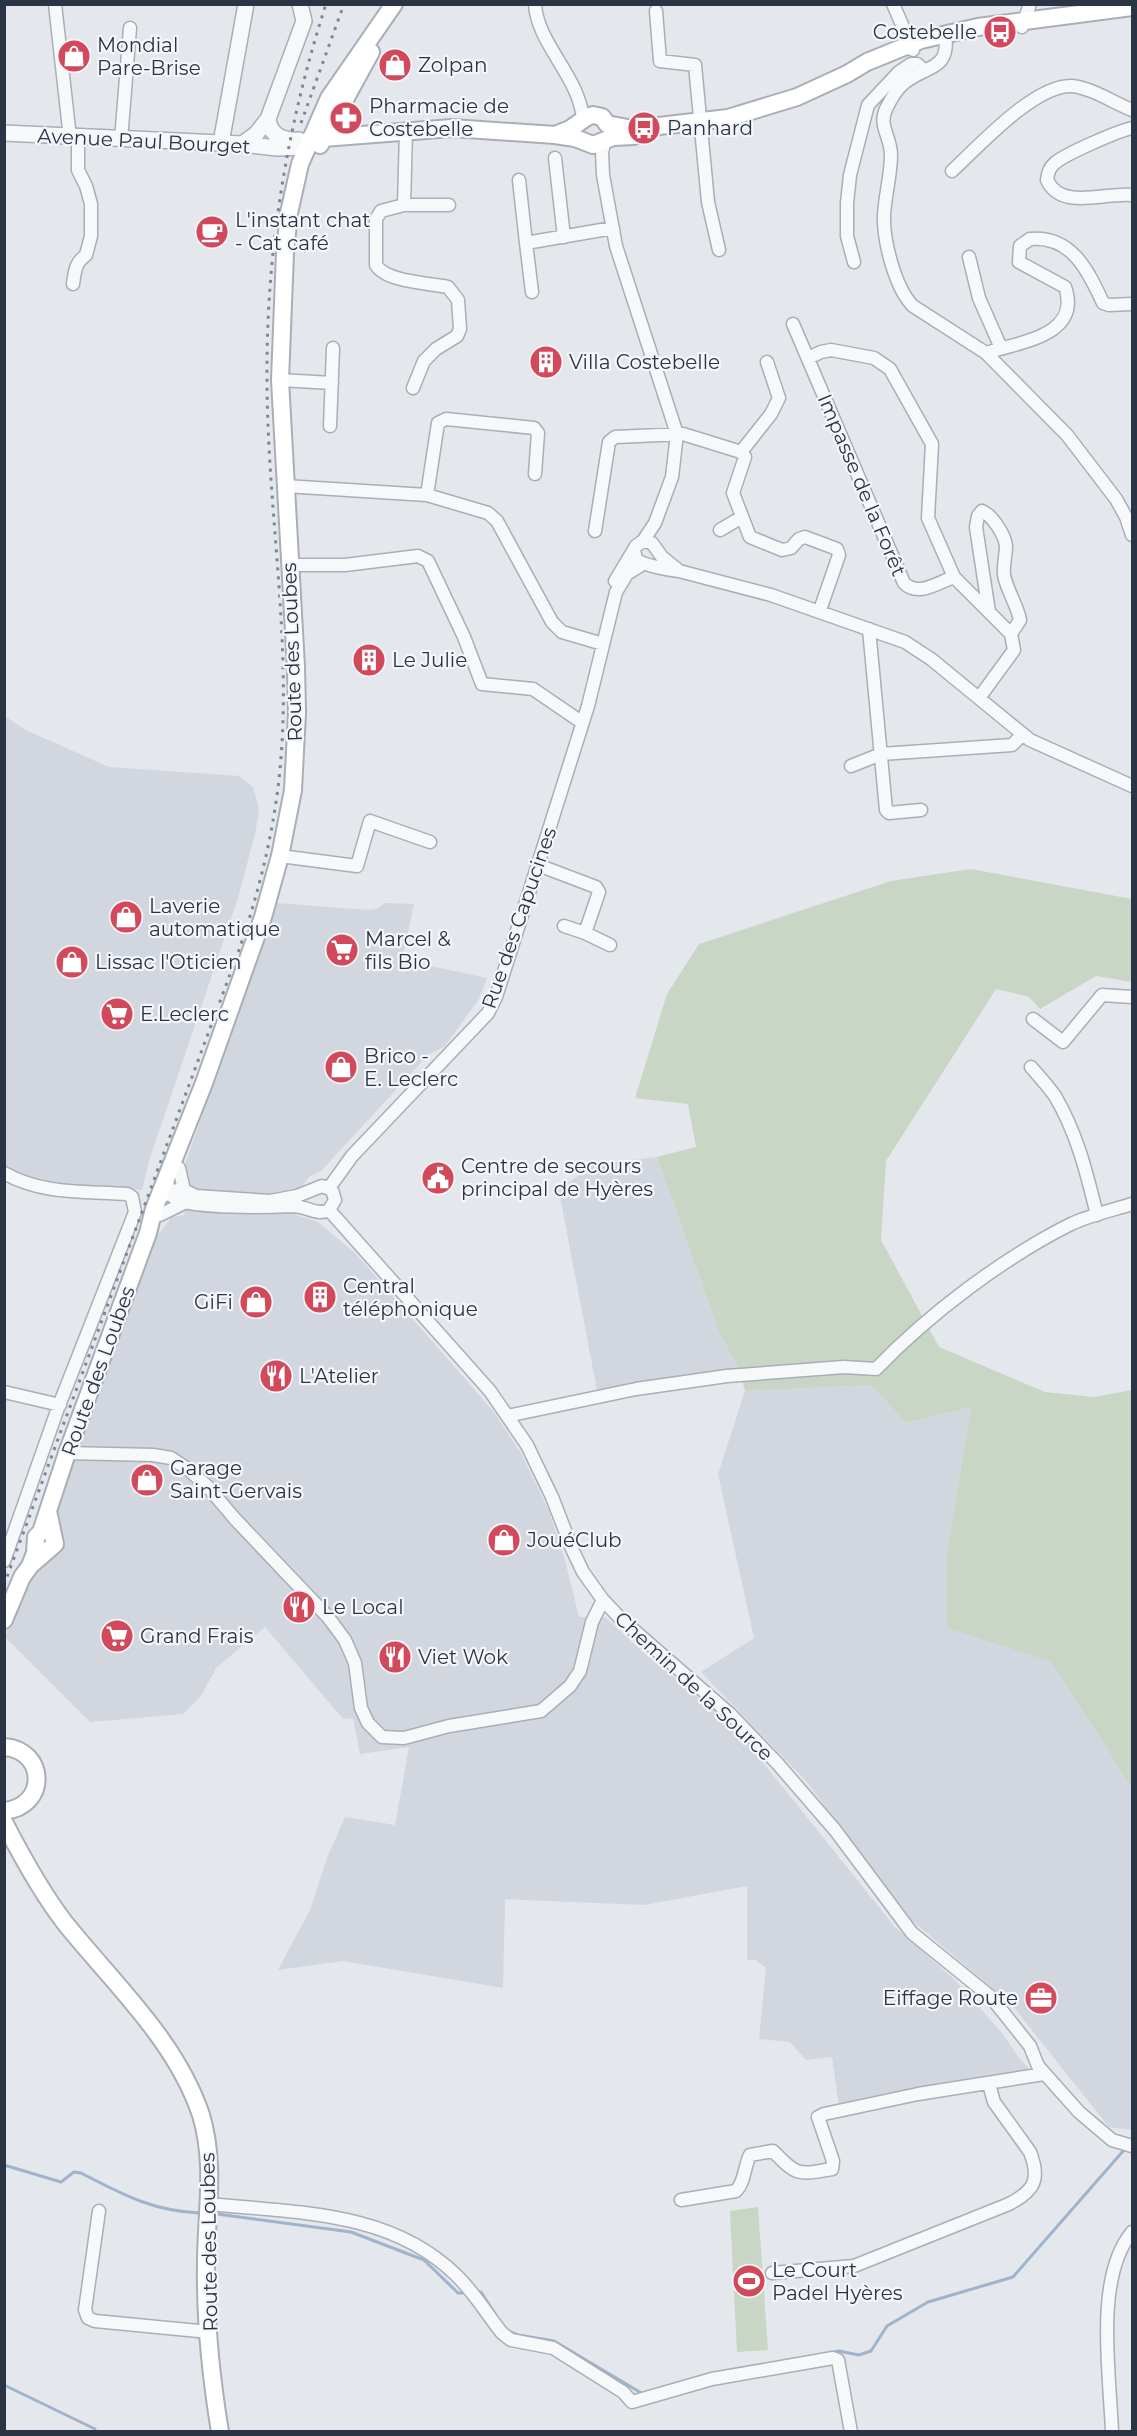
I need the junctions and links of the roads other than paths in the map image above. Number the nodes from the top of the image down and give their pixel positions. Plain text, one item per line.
1 (55, 4) edge
2 (246, 4) edge
3 (300, 4) edge
4 (535, 4) edge
5 (893, 4) edge
6 (1030, 4) edge
7 (393, 6) edge
8 (1132, 9) edge
9 (656, 11) dead end
10 (1023, 25) junction
11 (130, 28) dead end
12 (945, 38) junction
13 (912, 48) junction
14 (925, 71) junction
15 (1132, 110) edge
16 (333, 118) junction
17 (268, 120) junction
18 (699, 126) junction
19 (1132, 128) edge
20 (593, 130) junction
21 (4, 134) edge
22 (406, 135) junction
23 (73, 138) junction
24 (340, 138) junction
25 (121, 140) junction
26 (314, 143) junction
27 (221, 144) junction
28 (242, 144) junction
29 (283, 148) junction
30 (555, 158) dead end
31 (300, 164) junction
32 (952, 171) dead end
33 (519, 180) dead end
34 (1132, 195) edge
35 (404, 205) junction
36 (449, 205) dead end
37 (613, 228) junction
38 (564, 237) junction
39 (526, 243) junction
40 (719, 250) dead end
41 (969, 257) dead end
42 (854, 262) dead end
43 (284, 279) junction
44 (74, 284) dead end
45 (532, 292) dead end
46 (1132, 304) edge
47 (793, 324) dead end
48 (333, 348) dead end
49 (1001, 348) junction
50 (986, 353) junction
51 (808, 358) junction
52 (767, 362) dead end
53 (280, 380) junction
54 (332, 383) junction
55 (413, 387) dead end
56 (330, 426) dead end
57 (677, 434) junction
58 (741, 452) junction
59 (535, 474) dead end
60 (285, 486) junction
61 (427, 495) junction
62 (742, 517) junction
63 (720, 530) dead end
64 (595, 531) dead end
65 (1132, 535) edge
66 (647, 547) junction
67 (646, 563) junction
68 (290, 565) junction
69 (679, 571) junction
70 (954, 577) junction
71 (820, 610) junction
72 (989, 612) junction
73 (869, 629) junction
74 (606, 630) junction
75 (1011, 634) junction
76 (603, 644) junction
77 (979, 698) junction
78 (583, 721) junction
79 (1023, 734) junction
80 (881, 754) junction
81 (851, 766) dead end
82 (1132, 786) edge
83 (921, 810) dead end
84 (430, 842) dead end
85 (280, 856) junction
86 (538, 865) junction
87 (564, 926) dead end
88 (585, 933) junction
89 (610, 945) dead end
90 (1132, 997) edge
91 (1033, 1019) dead end
92 (1031, 1067) dead end
93 (4, 1173) edge
94 (174, 1188) junction
95 (329, 1188) junction
96 (312, 1189) junction
97 (1132, 1204) edge
98 (329, 1210) junction
99 (314, 1211) junction
100 (1097, 1215) junction
101 (148, 1233) junction
102 (4, 1392) edge
103 (60, 1405) junction
104 (507, 1416) junction
105 (67, 1453) junction
106 (4, 1561) edge
107 (603, 1600) junction
108 (4, 1620) edge
109 (7, 1745) edge
110 (13, 1809) edge
111 (4, 1822) edge
112 (23, 1858) junction
113 (1044, 2074) junction
114 (989, 2084) junction
115 (1132, 2146) edge
116 (681, 2200) dead end
117 (209, 2204) junction
118 (99, 2211) dead end
119 (1132, 2232) edge
120 (772, 2273) dead end
121 (209, 2332) junction
122 (220, 2432) edge
123 (851, 2432) edge
124 (1112, 2432) edge

1 - 23 street
2 - 27 street
3 - 17 street
4 - 20 street
5 - 13 street
6 - 10 street
7 - 16 main road
7 - 26 main road
8 - 10 main road
9 - 18 street
10 - 12 main road
11 - 25 street
12 - 13 main road
12 - 14 street
13 - 18 main road
14 - 42 street
14 - 50 street
15 - 32 street
16 - 24 main road
16 - 26 main road
17 - 26 street, Avenue Paul Bourget
17 - 28 street
18 - 20 main road
18 - 40 street
19 - 34 street
20 - 22 main road
20 - 37 street
21 - 23 street, Avenue Paul Bourget
22 - 24 main road
22 - 26 main road
22 - 35 street
23 - 25 street, Avenue Paul Bourget
23 - 44 street
24 - 26 main road
25 - 27 street, Avenue Paul Bourget
26 - 29 street, Avenue Paul Bourget
26 - 31 main road, Route des Loubes
26 - 43 main road, Route des Loubes
27 - 28 street, Avenue Paul Bourget
28 - 29 street, Avenue Paul Bourget
29 - 31 street
30 - 38 street
31 - 43 main road, Route des Loubes
33 - 39 street
35 - 36 street
35 - 55 street
37 - 38 street
37 - 57 street
38 - 39 street
39 - 45 street
41 - 49 street
43 - 53 main road, Route des Loubes
46 - 49 street
47 - 51 street, Impasse de la Forêt
48 - 54 street
49 - 50 street
50 - 65 street
51 - 70 street, Impasse de la Forêt
51 - 70 street
52 - 58 street
53 - 54 street
53 - 60 main road, Route des Loubes
54 - 56 street
57 - 58 street
57 - 64 street
57 - 66 street
58 - 62 street
59 - 61 street
60 - 61 street
60 - 68 main road, Route des Loubes
61 - 76 street
62 - 63 street
62 - 71 street
66 - 67 street
66 - 67 street
66 - 69 street
66 - 74 street, Rue des Capucines
67 - 69 street
67 - 74 street, Rue des Capucines
68 - 78 street
68 - 85 main road, Route des Loubes
69 - 71 street
70 - 72 street
71 - 73 street
72 - 75 street
72 - 75 street
73 - 77 street
73 - 80 street
74 - 76 street, Rue des Capucines
75 - 77 street
76 - 78 street, Rue des Capucines
77 - 79 street
78 - 86 street, Rue des Capucines
79 - 80 street
79 - 82 street
80 - 81 street
80 - 83 street
84 - 85 street
85 - 94 main road, Route des Loubes
86 - 88 street
86 - 95 street, Rue des Capucines
87 - 88 street
88 - 89 street
90 - 91 street
92 - 100 street
93 - 103 street
94 - 96 street
94 - 99 street
94 - 101 main road, Route des Loubes
94 - 101 main road, Route des Loubes
95 - 96 street
95 - 98 street
96 - 99 street
97 - 100 street
98 - 99 street
98 - 104 street, Chemin de la Source
100 - 104 street
101 - 105 main road, Route des Loubes
102 - 103 street
103 - 106 street
104 - 107 street, Chemin de la Source
105 - 107 street
105 - 108 main road, Route des Loubes
107 - 113 street, Chemin de la Source
109 - 110 main road
110 - 112 main road, Route des Loubes
111 - 112 main road, Route des Loubes
112 - 117 main road, Route des Loubes
113 - 114 street
113 - 115 street, Chemin de la Source
114 - 116 street
114 - 120 street
117 - 121 main road, Route des Loubes
117 - 123 street
118 - 121 street
119 - 124 street
121 - 122 main road, Route des Loubes

